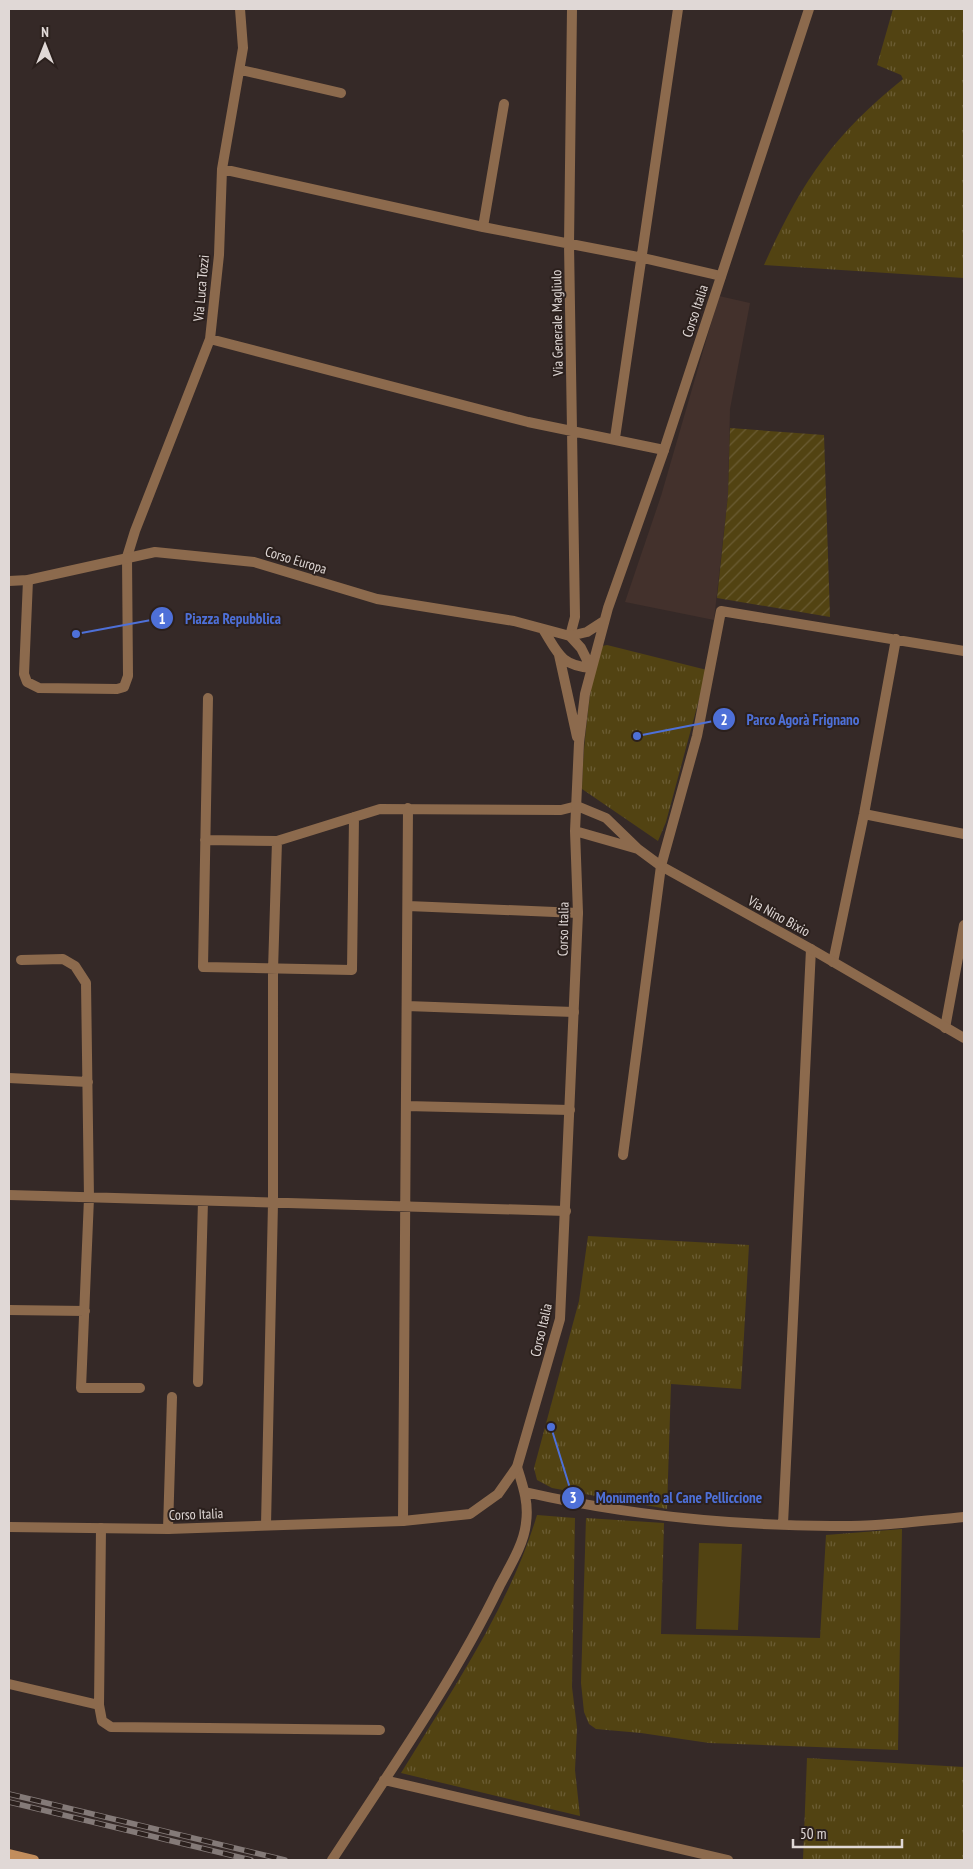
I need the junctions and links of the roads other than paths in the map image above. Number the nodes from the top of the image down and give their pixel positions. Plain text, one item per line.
1 (240, 9) edge
2 (572, 9) edge
3 (678, 9) edge
4 (809, 9) edge
5 (241, 70) junction
6 (342, 93) dead end
7 (504, 104) dead end
8 (222, 169) junction
9 (483, 227) junction
10 (569, 244) junction
11 (643, 258) junction
12 (721, 276) junction
13 (210, 339) junction
14 (573, 431) junction
15 (615, 438) junction
16 (664, 450) junction
17 (127, 557) junction
18 (28, 580) junction
19 (9, 581) edge
20 (604, 622) junction
21 (543, 629) junction
22 (570, 636) junction
23 (896, 639) junction
24 (964, 651) edge
25 (559, 655) junction
26 (591, 668) junction
27 (208, 698) dead end
28 (579, 743) junction
29 (577, 806) junction
30 (408, 808) junction
31 (864, 814) junction
32 (354, 817) junction
33 (576, 831) junction
34 (964, 834) edge
35 (205, 840) junction
36 (277, 841) junction
37 (638, 849) junction
38 (661, 866) junction
39 (408, 906) junction
40 (578, 913) junction
41 (964, 926) edge
42 (811, 949) junction
43 (21, 960) dead end
44 (833, 962) junction
45 (273, 970) junction
46 (407, 1006) junction
47 (574, 1012) junction
48 (944, 1028) junction
49 (964, 1038) edge
50 (9, 1078) edge
51 (88, 1082) junction
52 (406, 1106) junction
53 (570, 1110) junction
54 (623, 1155) dead end
55 (9, 1195) edge
56 (89, 1198) junction
57 (203, 1201) junction
58 (273, 1203) junction
59 (407, 1207) junction
60 (566, 1212) junction
61 (9, 1310) edge
62 (85, 1312) junction
63 (198, 1382) dead end
64 (140, 1388) dead end
65 (172, 1396) dead end
66 (517, 1467) junction
67 (525, 1492) junction
68 (964, 1517) edge
69 (403, 1521) junction
70 (783, 1524) junction
71 (266, 1525) junction
72 (9, 1527) edge
73 (101, 1528) junction
74 (168, 1529) junction
75 (9, 1684) edge
76 (98, 1705) junction
77 (380, 1730) dead end
78 (384, 1780) junction
79 (9, 1854) edge
80 (22, 1859) edge
81 (34, 1860) edge
82 (332, 1860) edge
83 (728, 1860) edge

1 - 5 street, Via Luca Tozzi
2 - 10 street, Via Generale Magliulo
3 - 11 street
4 - 12 street, Corso Italia
5 - 6 street
5 - 8 street, Via Luca Tozzi
7 - 9 street
8 - 9 street
8 - 13 street, Via Luca Tozzi
9 - 10 street
10 - 11 street
10 - 14 street, Via Generale Magliulo
11 - 12 street
11 - 15 street
12 - 16 street, Corso Italia
13 - 14 street
13 - 17 street, Via Luca Tozzi
14 - 15 street
14 - 22 street, Via Generale Magliulo
15 - 16 street
16 - 20 street, Corso Italia
17 - 18 street, Corso Europa
17 - 18 street, Via Luca Tozzi
17 - 21 street, Corso Europa
18 - 19 street, Corso Europa
20 - 22 street
20 - 26 street, Corso Italia
21 - 22 street
21 - 25 street
22 - 26 street
23 - 24 street
23 - 31 street
23 - 38 street
25 - 26 street
25 - 28 street
26 - 28 street, Corso Italia
27 - 35 street
28 - 29 street, Corso Italia
29 - 30 street
29 - 33 street, Corso Italia
29 - 37 street
30 - 32 street
30 - 39 street
31 - 34 street
31 - 44 street
32 - 36 street
32 - 45 street
33 - 37 street, Via Nino Bixio
33 - 40 street, Corso Italia
35 - 36 street
35 - 45 street
36 - 45 street
37 - 38 street, Via Nino Bixio
38 - 42 street, Via Nino Bixio
38 - 54 street
39 - 40 street
39 - 46 street
40 - 47 street, Corso Italia
41 - 48 street
42 - 44 street, Via Nino Bixio
42 - 70 street
43 - 51 street
44 - 48 street, Via Nino Bixio
45 - 58 street
46 - 47 street
46 - 52 street
47 - 53 street, Corso Italia
48 - 49 street, Via Nino Bixio
50 - 51 street
51 - 56 street
52 - 53 street
52 - 59 street
53 - 60 street, Corso Italia
55 - 56 street
56 - 57 street
56 - 62 street
57 - 58 street
57 - 63 street
58 - 59 street
58 - 71 street
59 - 60 street
59 - 69 street
60 - 66 street, Corso Italia
61 - 62 street
62 - 64 street
65 - 74 street
66 - 67 street
66 - 69 street, Corso Italia
67 - 70 street
67 - 78 street
68 - 70 street
69 - 71 street, Corso Italia
71 - 74 street, Corso Italia
72 - 73 street, Corso Italia
73 - 74 street, Corso Italia
73 - 76 street
75 - 76 street
76 - 77 street
78 - 82 street
78 - 83 street
79 - 80 main road
80 - 81 main road

